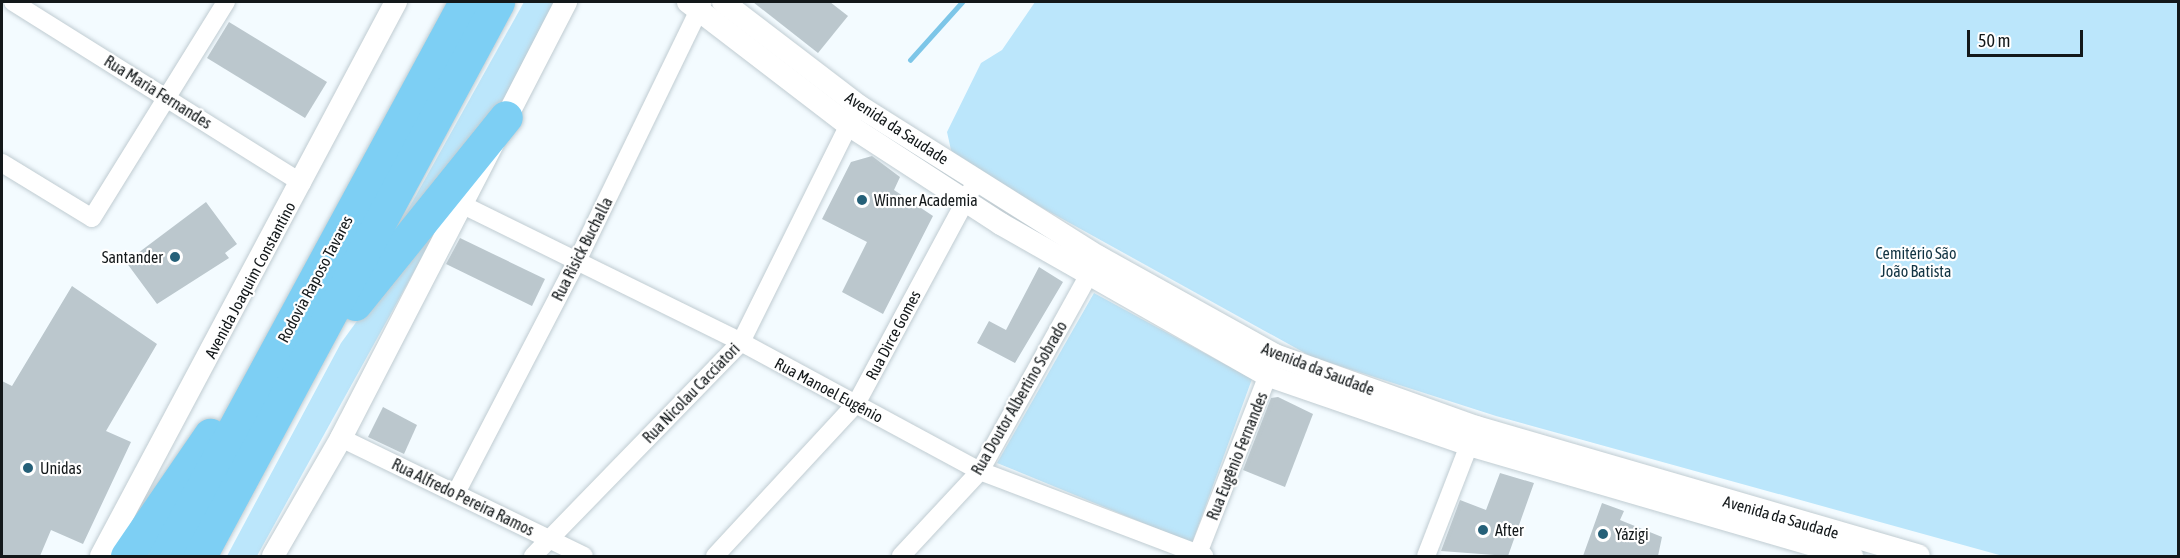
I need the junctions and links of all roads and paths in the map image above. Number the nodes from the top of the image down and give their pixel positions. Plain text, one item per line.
1 (13, 2) edge
2 (225, 2) edge
3 (396, 2) edge
4 (465, 2) edge
5 (498, 2) edge
6 (566, 2) edge
7 (723, 2) edge
8 (697, 5) edge
9 (773, 39) junction
10 (764, 60) junction
11 (166, 98) junction
12 (853, 115) junction
13 (506, 117) junction
14 (2, 163) edge
15 (976, 179) junction
16 (302, 183) junction
17 (966, 201) junction
18 (463, 205) junction
19 (578, 259) junction
20 (1094, 265) junction
21 (309, 290) junction
22 (741, 342) junction
23 (1272, 366) junction
24 (856, 404) junction
25 (1472, 436) junction
26 (341, 438) junction
27 (254, 455) junction
28 (980, 471) junction
29 (456, 493) junction
30 (550, 539) junction
31 (1800, 540) edge
32 (101, 556) edge
33 (127, 556) edge
34 (165, 556) edge
35 (200, 556) edge
36 (273, 556) edge
37 (533, 556) edge
38 (584, 556) edge
39 (716, 556) edge
40 (901, 556) edge
41 (1200, 556) edge
42 (1426, 556) edge
43 (1851, 556) edge
44 (1919, 556) edge

1 - 11 street, Rua Maria Fernandes
2 - 11 street
3 - 16 street, Avenida Joaquim Constantino
4 - 21 highway, Rodovia Raposo Tavares
5 - 27 highway, Rodovia Raposo Tavares
6 - 13 street
7 - 9 street, Avenida da Saudade
8 - 10 street, Avenida da Saudade
8 - 19 street, Rua Risick Buchalla
9 - 10 street
9 - 12 street, Avenida da Saudade
10 - 12 street, Avenida da Saudade
11 - 14 street
11 - 16 street, Rua Maria Fernandes
12 - 15 street, Avenida da Saudade
12 - 17 street, Avenida da Saudade
12 - 22 street, Rua Nicolau Cacciatori
13 - 18 street
13 - 27 highway
15 - 17 street, Rua Dirce Gomes
15 - 20 street, Avenida da Saudade
16 - 32 street, Avenida Joaquim Constantino
17 - 20 street, Avenida da Saudade
17 - 24 street, Rua Dirce Gomes
18 - 19 street, Rua Manoel Eugênio
18 - 26 street
19 - 22 street, Rua Manoel Eugênio
19 - 29 street, Rua Risick Buchalla
20 - 23 street, Avenida da Saudade
20 - 28 street, Rua Doutor Albertino Sobrado
21 - 33 highway
21 - 34 highway, Rodovia Raposo Tavares
22 - 24 street, Rua Manoel Eugênio
22 - 30 street, Rua Nicolau Cacciatori
23 - 25 street, Avenida da Saudade
23 - 41 street, Rua Eugênio Fernandes
24 - 28 street, Rua Manoel Eugênio
24 - 39 street, Rua Dirce Gomes
25 - 31 street, Avenida da Saudade
25 - 42 street
26 - 29 street, Rua Alfredo Pereira Ramos
26 - 36 street
27 - 35 highway, Rodovia Raposo Tavares
28 - 40 street, Rua Doutor Albertino Sobrado
28 - 41 street, Rua Manoel Eugênio
29 - 30 street, Rua Alfredo Pereira Ramos
30 - 37 street, Rua Nicolau Cacciatori
30 - 38 street, Rua Alfredo Pereira Ramos
31 - 43 street, Avenida da Saudade
31 - 44 street, Avenida da Saudade

